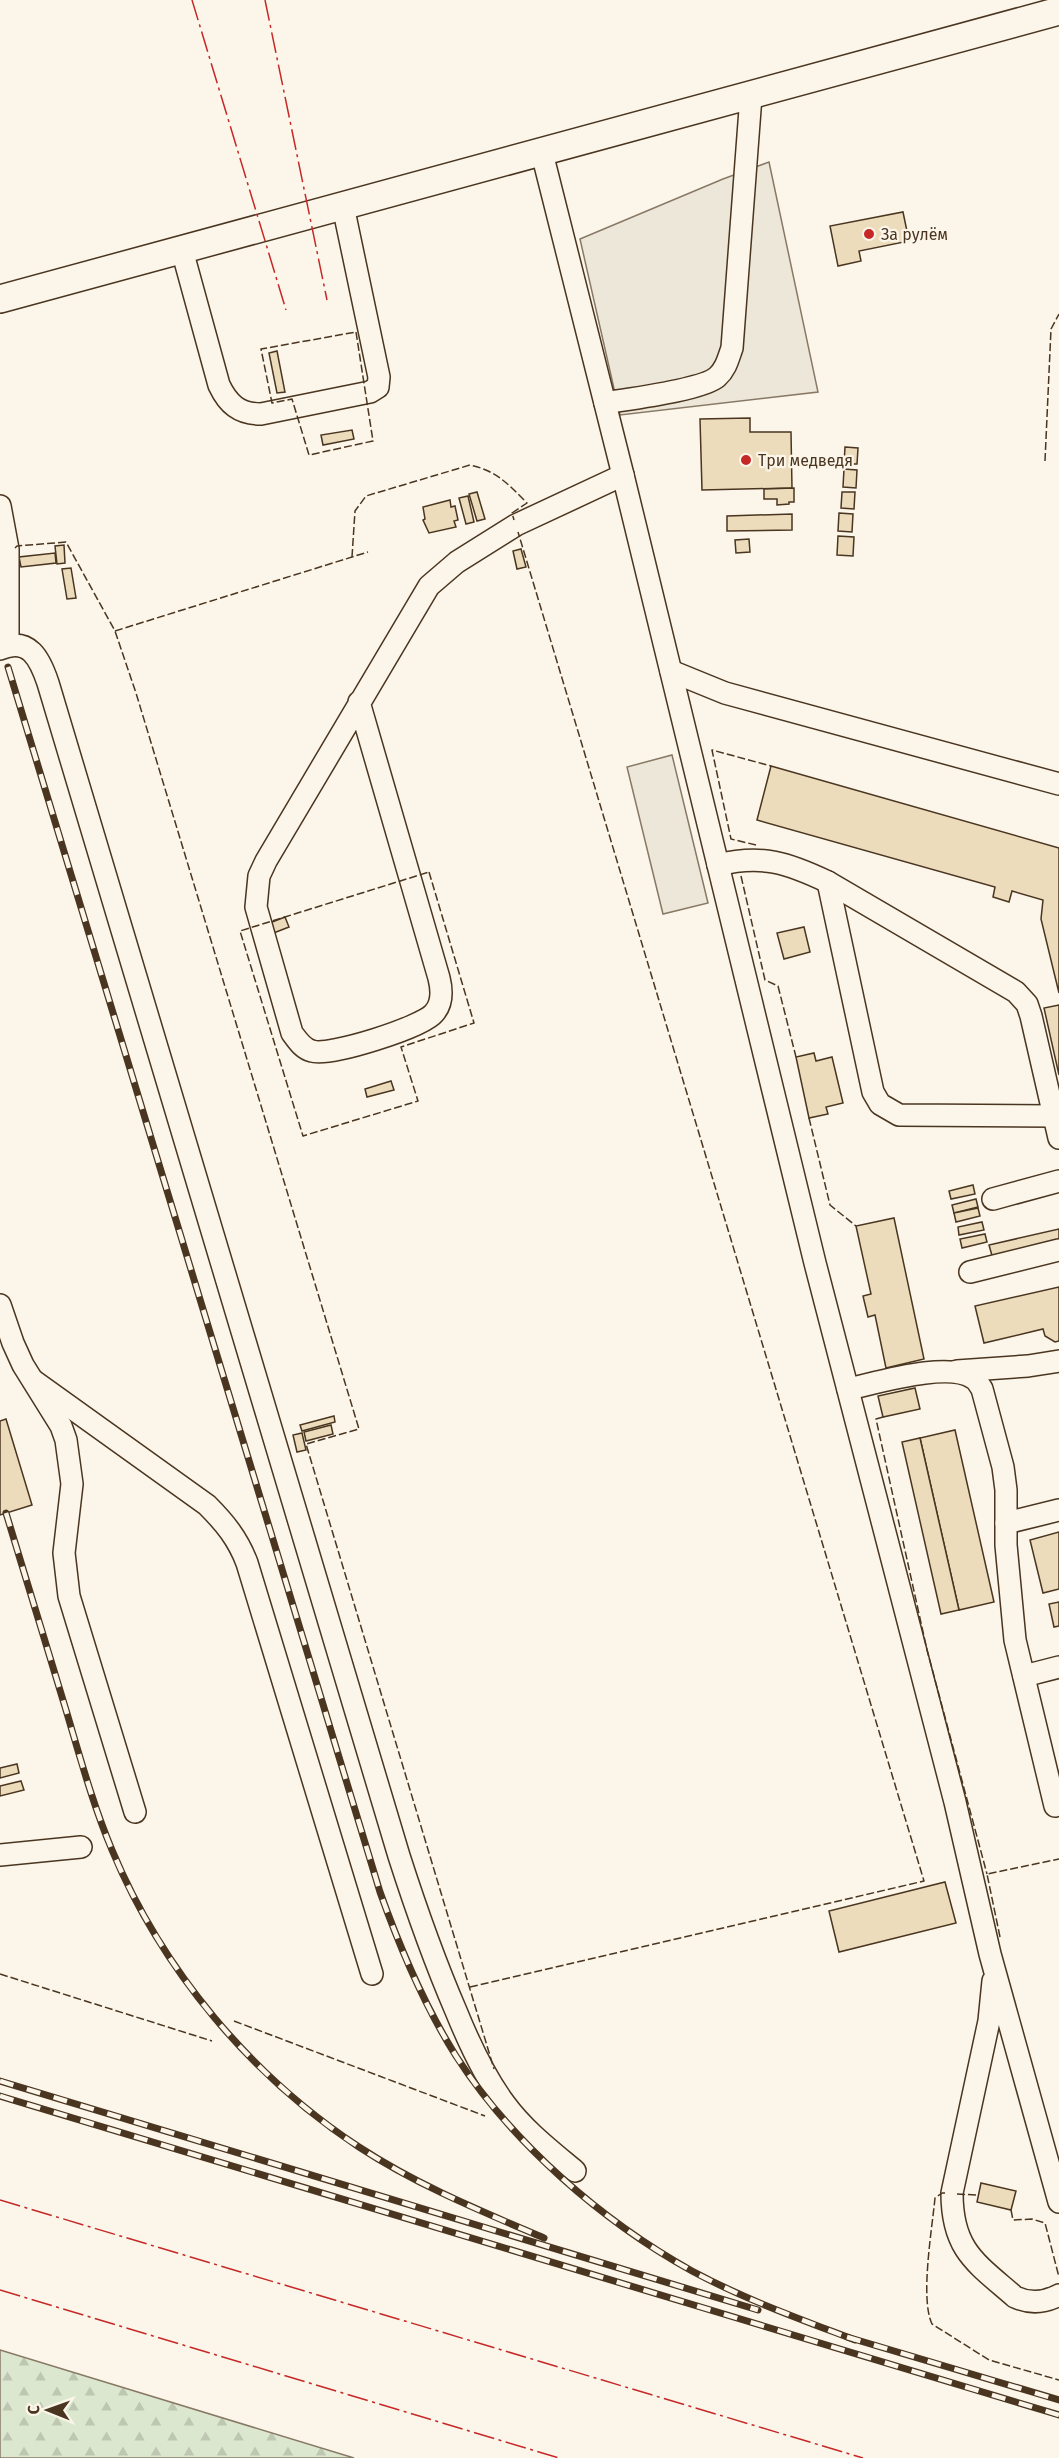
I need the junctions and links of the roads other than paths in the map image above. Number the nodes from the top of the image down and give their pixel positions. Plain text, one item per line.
1 (1059, 11) edge
2 (751, 96) junction
3 (542, 153) junction
4 (343, 207) junction
5 (182, 250) junction
6 (0, 299) edge
7 (605, 403) junction
8 (623, 475) junction
9 (0, 506) edge
10 (4, 647) edge
11 (671, 671) junction
12 (359, 702) junction
13 (1059, 784) edge
14 (718, 865) junction
15 (828, 882) junction
16 (1054, 1116) junction
17 (1059, 1138) edge
18 (1059, 1181) edge
19 (993, 1199) dead end
20 (1059, 1250) edge
21 (970, 1272) dead end
22 (0, 1305) edge
23 (1059, 1361) edge
24 (948, 1371) junction
25 (34, 1381) junction
26 (848, 1389) junction
27 (1059, 1510) edge
28 (1006, 1523) junction
29 (1059, 1667) edge
30 (1024, 1676) junction
31 (1055, 1806) dead end
32 (135, 1812) dead end
33 (81, 1846) dead end
34 (0, 1855) edge
35 (990, 1954) junction
36 (372, 1974) dead end
37 (574, 2171) dead end
38 (1059, 2202) edge
39 (1059, 2295) edge

1 - 2 main road
2 - 3 main road
2 - 7 street
3 - 4 main road
3 - 7 street
4 - 5 main road
4 - 5 street
5 - 6 main road
7 - 8 street
8 - 11 street
8 - 12 street
9 - 10 street
10 - 37 street
11 - 13 street
11 - 14 street
12 - 12 street
14 - 15 street
14 - 26 street
15 - 16 street
15 - 16 street
16 - 17 street
18 - 19 street
20 - 21 street
22 - 25 street
23 - 24 street
24 - 26 street
24 - 28 street
25 - 32 street
25 - 36 street
26 - 35 street
27 - 28 street
28 - 30 street
29 - 30 street
30 - 31 street
33 - 34 street
35 - 38 street
35 - 39 street

